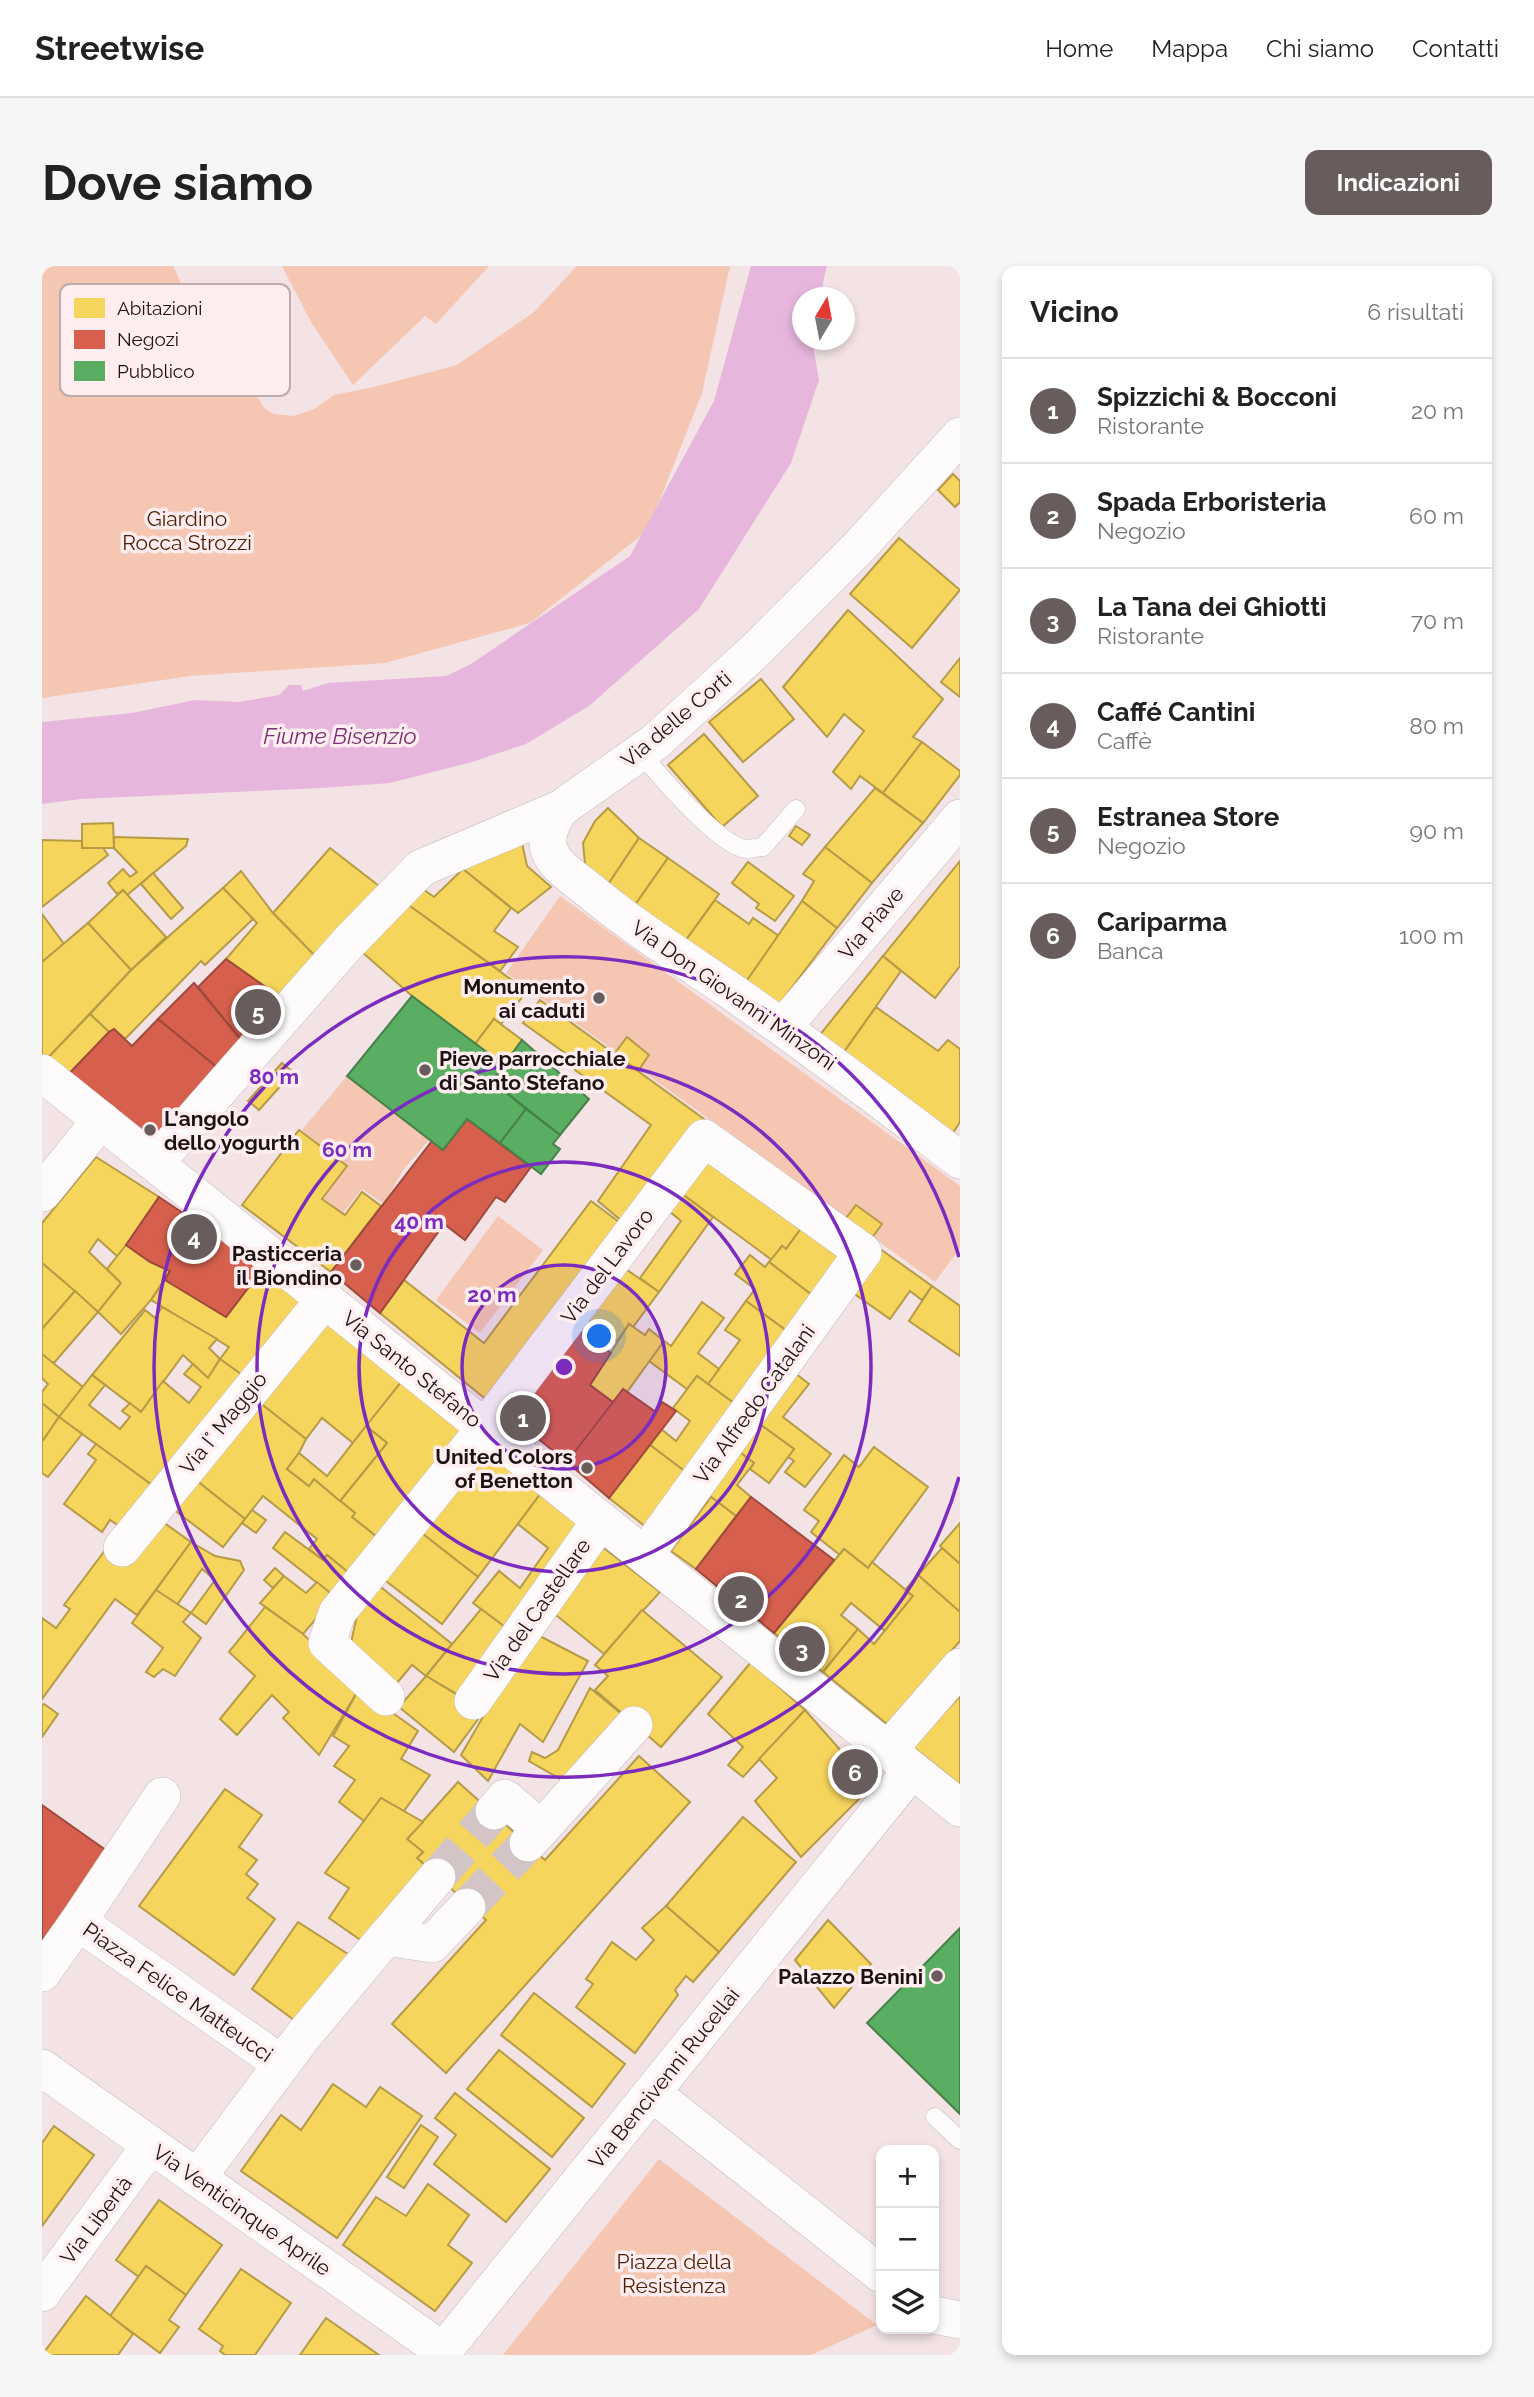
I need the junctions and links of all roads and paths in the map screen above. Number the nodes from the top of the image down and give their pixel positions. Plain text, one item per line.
1 (960, 436) edge
2 (640, 752) junction
3 (796, 808) dead end
4 (560, 809) junction
5 (960, 818) edge
6 (783, 1027) junction
7 (42, 1073) edge
8 (101, 1120) junction
9 (960, 1160) edge
10 (155, 1163) junction
11 (42, 1193) edge
12 (863, 1252) joint
13 (325, 1299) junction
14 (485, 1428) junction
15 (600, 1520) junction
16 (122, 1548) dead end
17 (645, 1555) junction
18 (960, 1667) edge
19 (386, 1697) dead end
20 (473, 1701) dead end
21 (634, 1725) dead end
22 (900, 1760) junction
23 (162, 1796) dead end
24 (960, 1808) edge
25 (494, 1811) dead end
26 (437, 1878) tunnel mouth
27 (467, 1907) tunnel mouth
28 (78, 1922) junction
29 (386, 1937) junction
30 (42, 1973) edge
31 (282, 2064) junction
32 (42, 2068) edge
33 (652, 2093) junction
34 (935, 2117) dead end
35 (960, 2140) edge
36 (150, 2146) junction
37 (197, 2178) junction
38 (877, 2271) edge
39 (42, 2294) edge
40 (939, 2316) edge
41 (960, 2320) edge
42 (442, 2353) edge

1 - 2 street, Via delle Corti
2 - 3 lane
2 - 4 street, Via delle Corti
4 - 6 street, Via Don Giovanni Minzoni
4 - 10 street, Via delle Corti
5 - 6 street, Via Piave
6 - 9 street, Via Don Giovanni Minzoni
7 - 8 street, Via Santo Stefano
8 - 10 street, Via Santo Stefano
8 - 11 street
10 - 13 street, Via Santo Stefano
12 - 14 street, Via del Lavoro
12 - 17 street, Via Alfredo Catalani
13 - 14 street, Via Santo Stefano
13 - 16 street, Via I° Maggio
14 - 15 street, Via Santo Stefano
14 - 19 street, Via del Lavoro
15 - 17 street, Via Santo Stefano
15 - 20 street, Via del Castellare
17 - 22 street, Via Santo Stefano
18 - 22 street, Via Bencivenni Rucellai
21 - 25 street
22 - 24 street, Via Santo Stefano
22 - 33 street, Via Bencivenni Rucellai
23 - 28 street
26 - 29 street
27 - 29 street
28 - 30 street, Piazza Felice Matteucci
28 - 31 street, Piazza Felice Matteucci
29 - 31 street
31 - 37 street, Piazza Felice Matteucci
32 - 36 street, Via Venticinque Aprile
33 - 38 street
33 - 42 street, Via Bencivenni Rucellai
34 - 35 lane
36 - 37 street, Via Venticinque Aprile
36 - 39 street, Via Libertà
37 - 42 street, Via Venticinque Aprile
40 - 41 street

